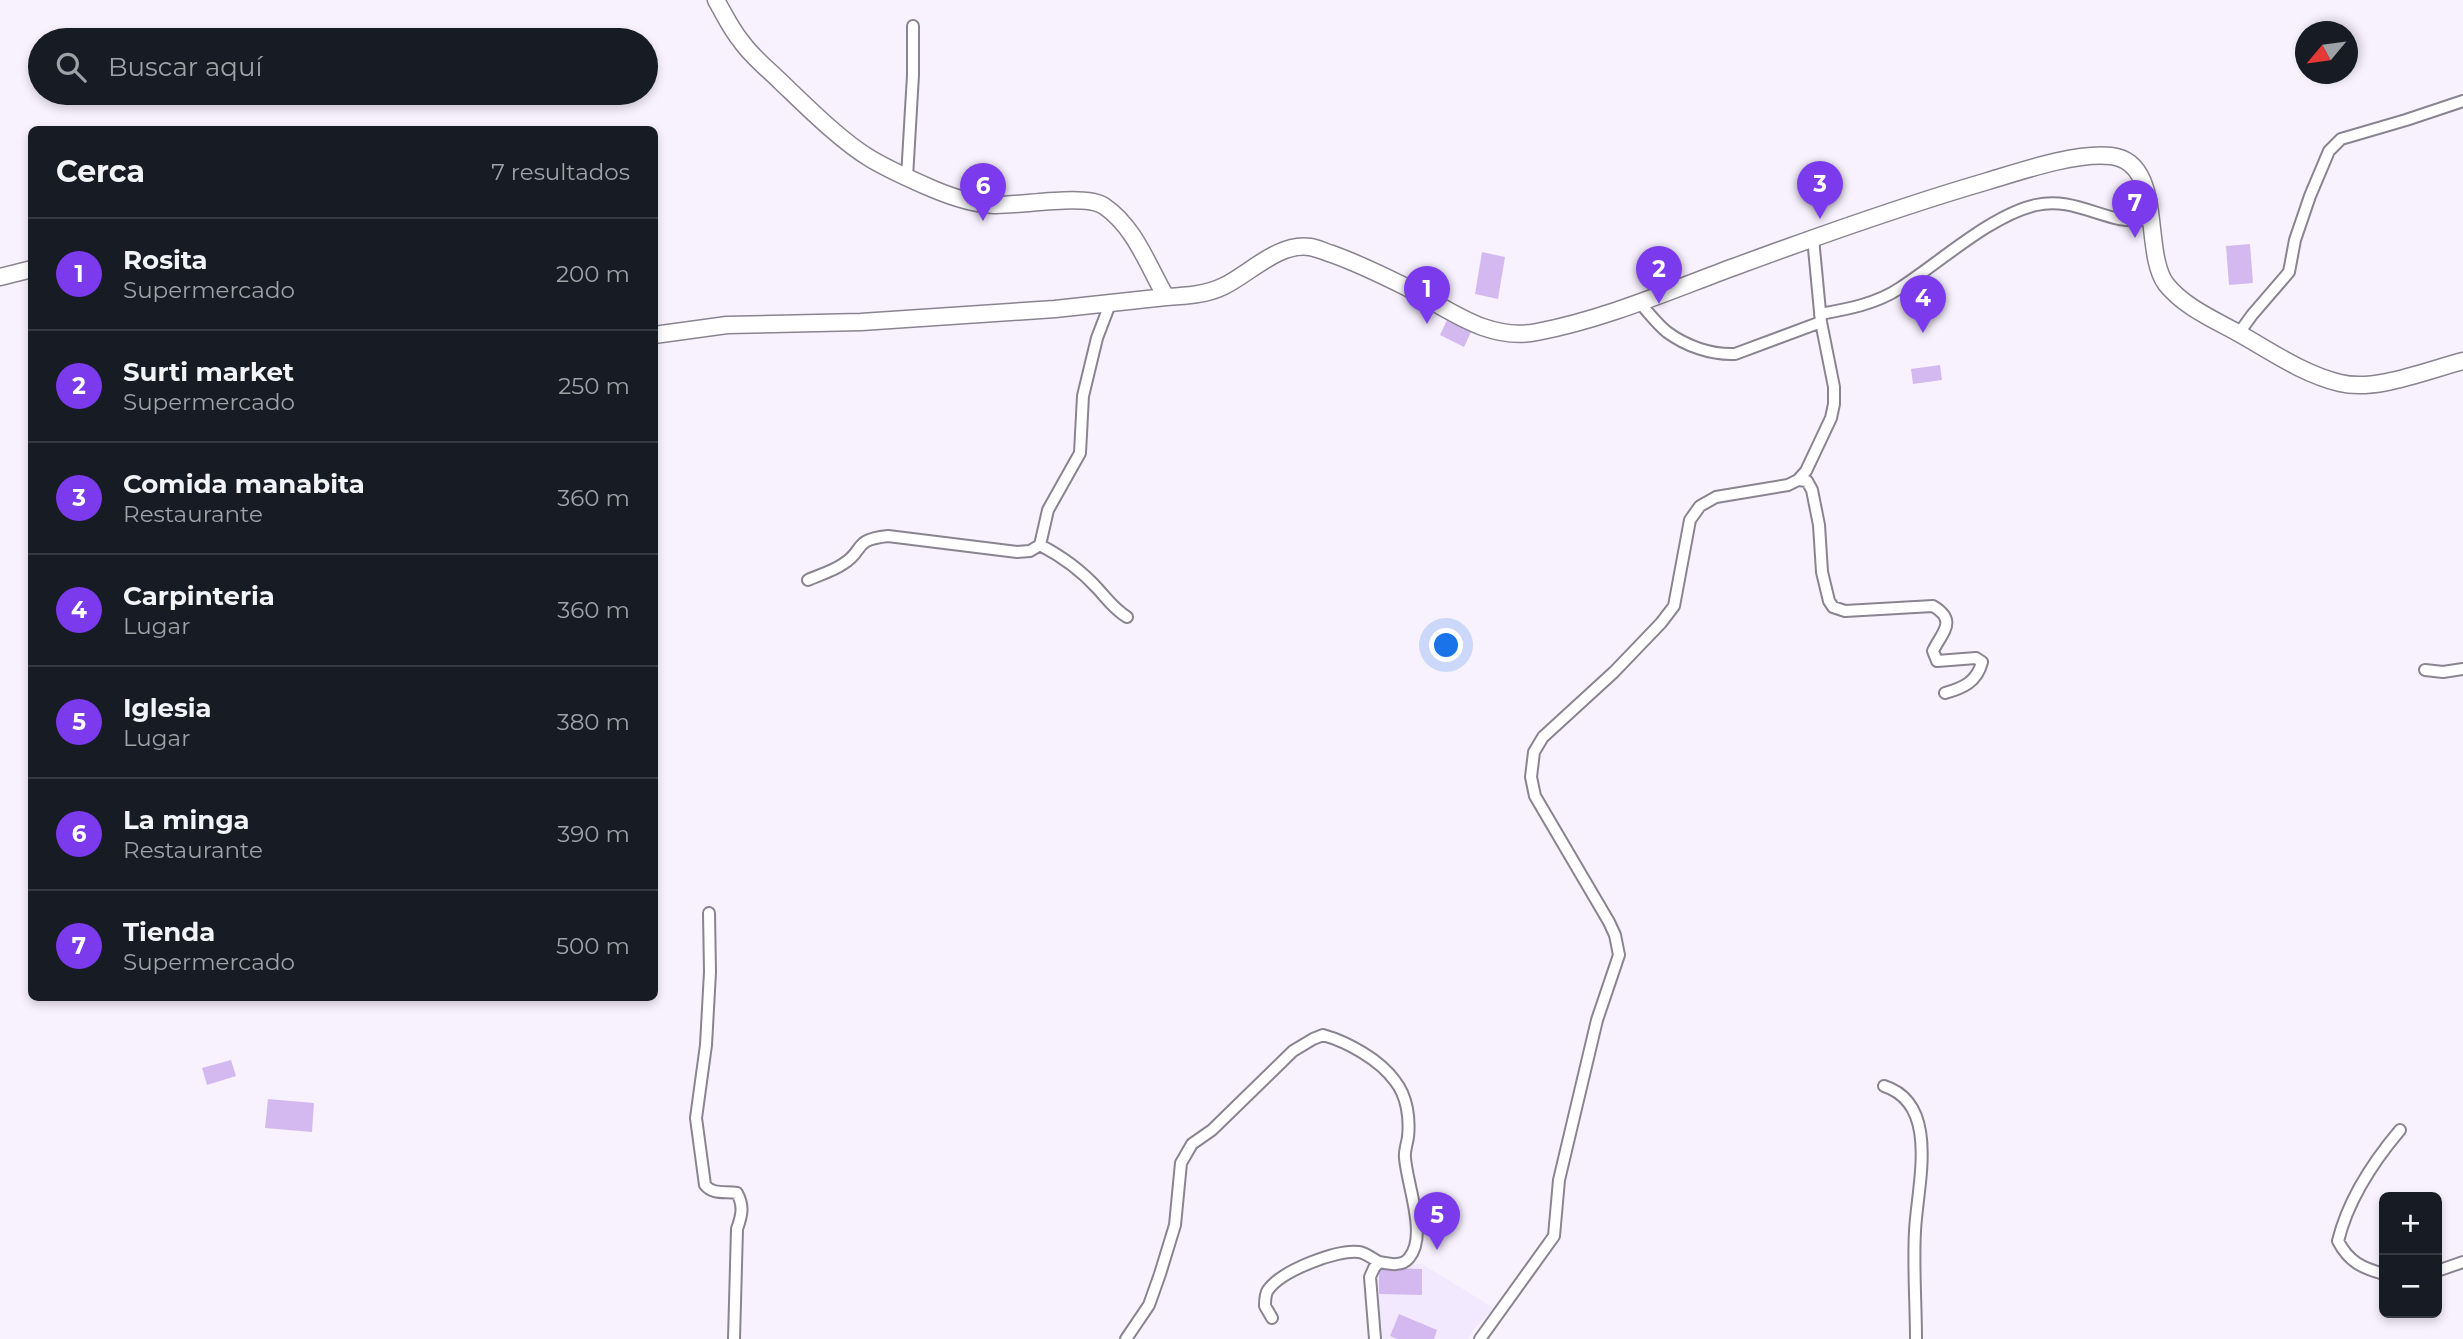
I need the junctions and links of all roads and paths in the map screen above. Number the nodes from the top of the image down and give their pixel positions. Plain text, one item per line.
1 (716, 0) edge
2 (913, 26) dead end
3 (2463, 101) edge
4 (907, 177) junction
5 (2151, 220) junction
6 (1813, 238) junction
7 (28, 270) edge
8 (0, 277) edge
9 (1166, 298) junction
10 (1640, 303) junction
11 (1110, 304) junction
12 (1820, 318) junction
13 (658, 334) edge
14 (2239, 334) junction
15 (2463, 361) edge
16 (1798, 480) junction
17 (1040, 545) junction
18 (808, 580) dead end
19 (1126, 617) dead end
20 (2463, 669) edge
21 (2425, 670) dead end
22 (1945, 694) dead end
23 (709, 913) dead end
24 (1884, 1086) dead end
25 (2400, 1130) dead end
26 (1379, 1262) junction
27 (2463, 1262) edge
28 (2442, 1269) edge
29 (2379, 1273) edge
30 (1272, 1318) dead end
31 (734, 1339) edge
32 (1126, 1339) edge
33 (1375, 1339) edge
34 (1480, 1339) edge
35 (1916, 1339) edge

1 - 4 street
2 - 4 street
3 - 14 street
4 - 9 street
5 - 6 street
5 - 12 street
5 - 14 street
6 - 10 street
6 - 12 street
7 - 8 street
9 - 10 street
9 - 11 street
10 - 12 street
11 - 13 street
11 - 17 street
12 - 16 street
14 - 15 street
16 - 22 street
16 - 34 street
17 - 18 street
17 - 19 street
20 - 21 street
23 - 31 street
24 - 35 street
25 - 29 street
26 - 30 street
26 - 32 street
26 - 33 street
27 - 28 street

